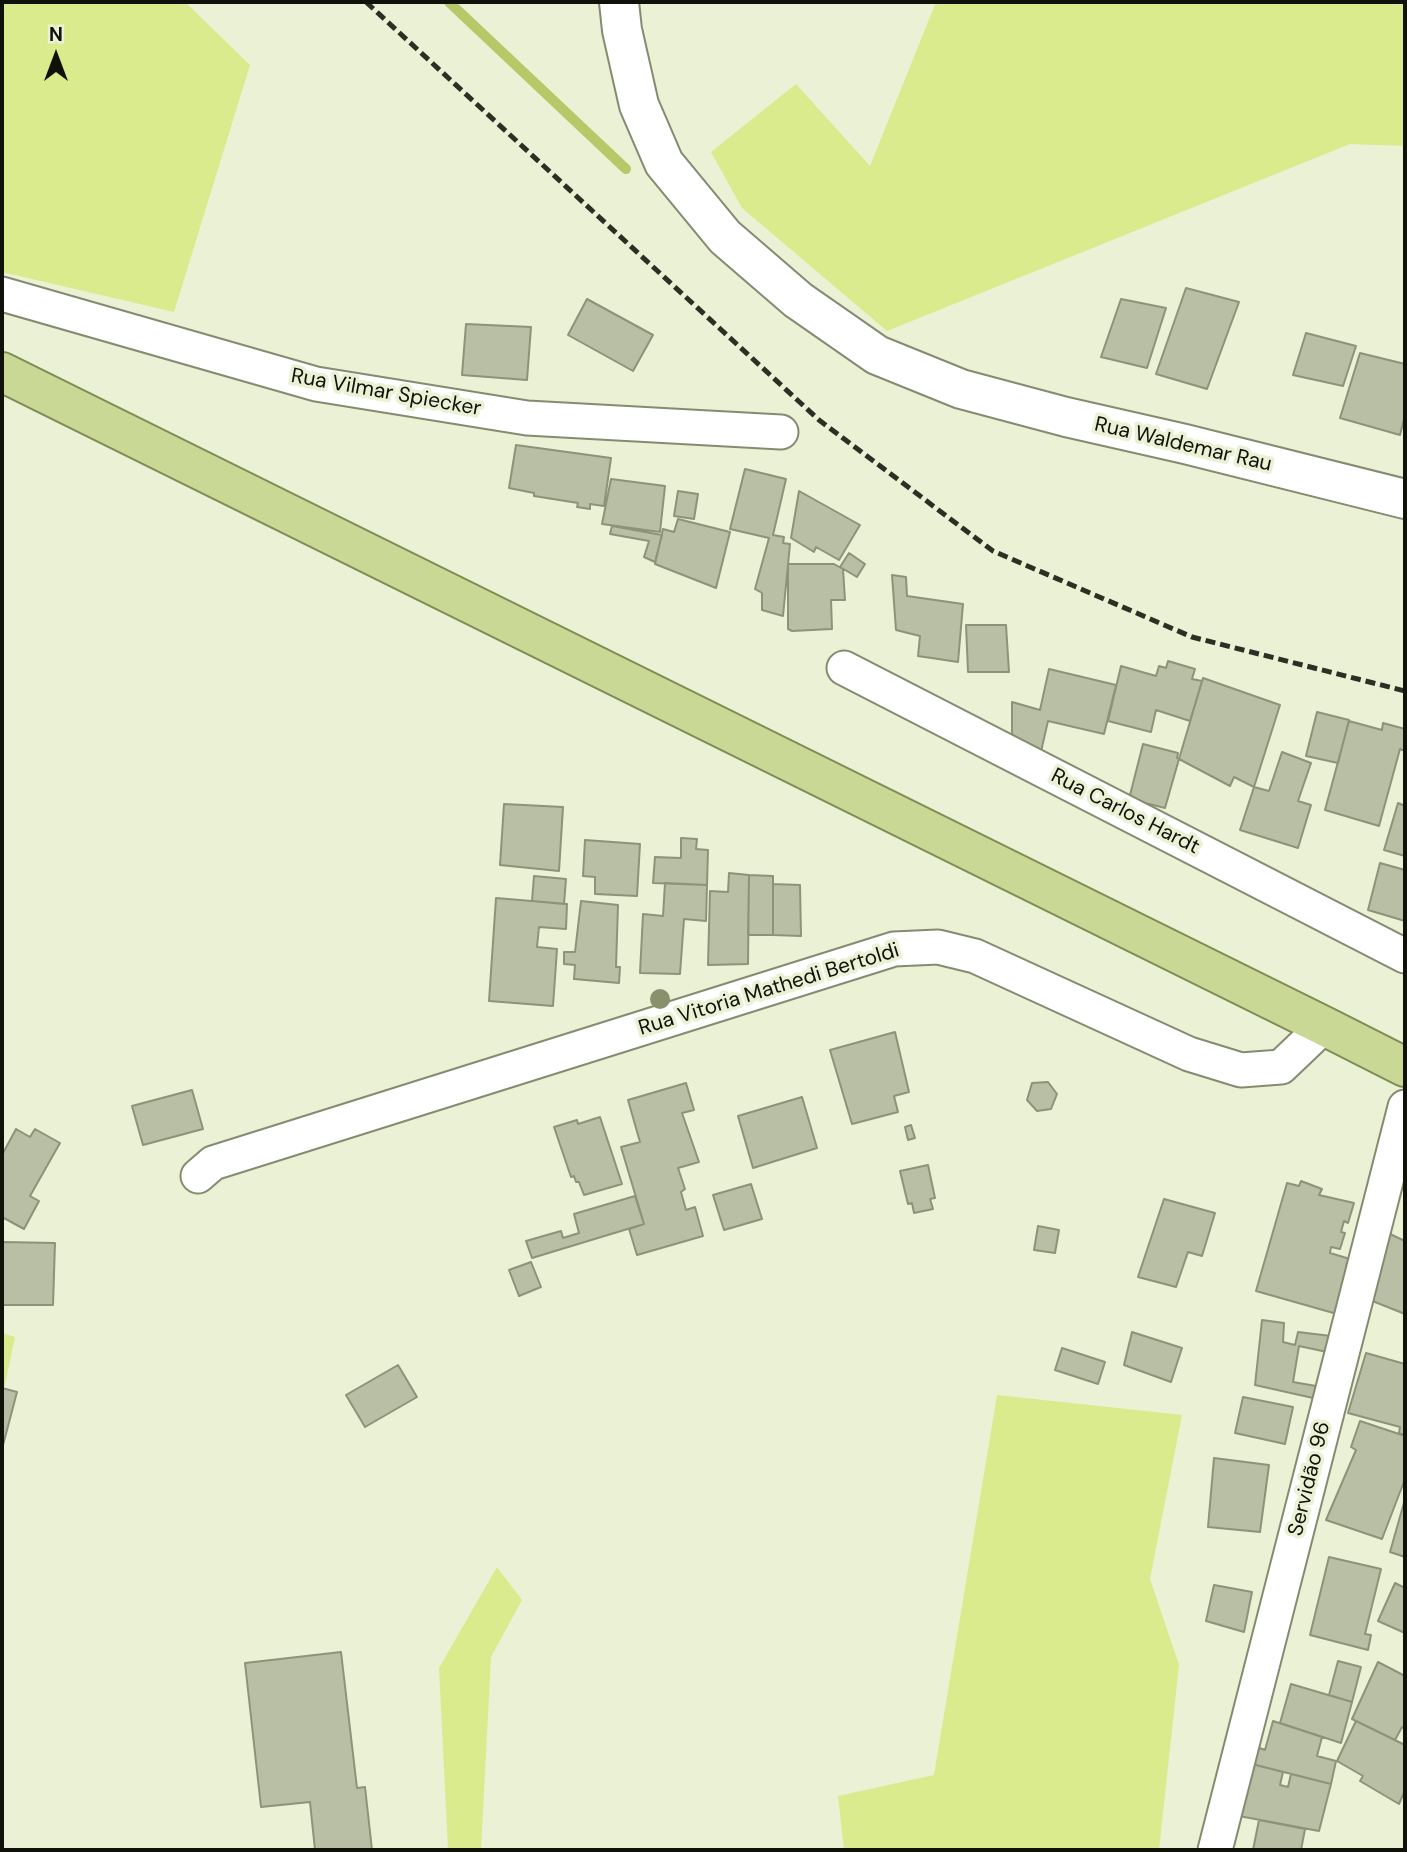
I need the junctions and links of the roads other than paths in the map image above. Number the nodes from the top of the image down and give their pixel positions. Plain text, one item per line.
1 (619, 2) edge
2 (2, 294) edge
3 (2, 372) edge
4 (781, 432) dead end
5 (1405, 499) edge
6 (844, 668) dead end
7 (1405, 956) edge
8 (1324, 1026) junction
9 (1405, 1068) edge
10 (1405, 1107) edge
11 (198, 1176) dead end
12 (1214, 1850) edge

1 - 5 street, Rua Waldemar Rau
2 - 4 street, Rua Vilmar Spiecker
3 - 8 highway
6 - 7 street, Rua Carlos Hardt
8 - 9 highway
8 - 11 street, Rua Vitoria Mathedi Bertoldi
10 - 12 street, Servidão 96

